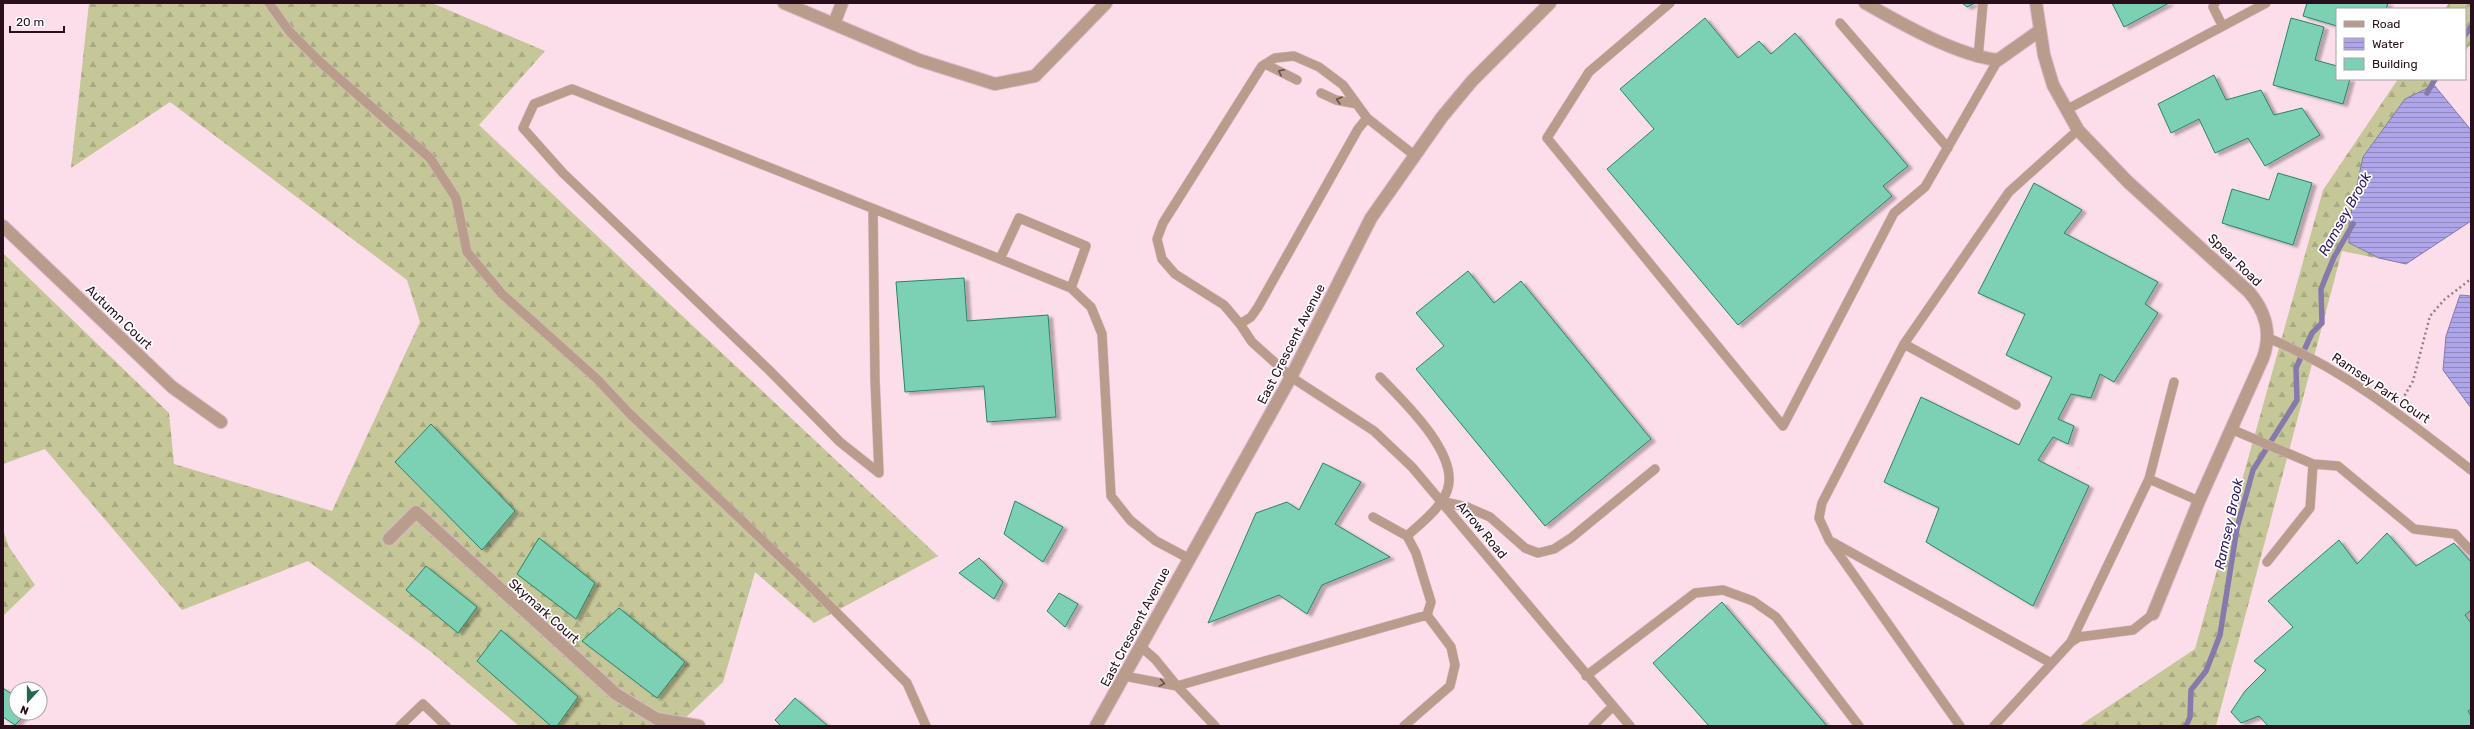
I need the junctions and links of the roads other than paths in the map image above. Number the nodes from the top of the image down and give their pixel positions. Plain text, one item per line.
1 (269, 3) edge
2 (784, 3) edge
3 (842, 3) edge
4 (1106, 3) edge
5 (1550, 3) edge
6 (1670, 3) edge
7 (1864, 3) edge
8 (1984, 3) edge
9 (2036, 3) edge
10 (2214, 3) edge
11 (2266, 3) edge
12 (1840, 23) dead end
13 (834, 24) junction
14 (2222, 25) junction
15 (2039, 31) junction
16 (1978, 58) junction
17 (1998, 60) junction
18 (1265, 64) junction
19 (1297, 80) dead end
20 (1321, 93) dead end
21 (1357, 104) junction
22 (2066, 110) junction
23 (1367, 118) junction
24 (2078, 130) junction
25 (1948, 148) junction
26 (1414, 155) junction
27 (873, 209) junction
28 (3, 226) edge
29 (1000, 259) junction
30 (1071, 288) junction
31 (1240, 324) junction
32 (2268, 338) junction
33 (1904, 344) junction
34 (1291, 377) junction
35 (1380, 377) dead end
36 (2174, 382) dead end
37 (2016, 405) dead end
38 (221, 422) dead end
39 (2231, 429) junction
40 (2312, 464) junction
41 (1655, 469) dead end
42 (2471, 470) edge
43 (2149, 479) junction
44 (1441, 501) junction
45 (2199, 501) junction
46 (1372, 517) dead end
47 (1407, 536) junction
48 (389, 539) dead end
49 (1829, 540) junction
50 (2471, 551) edge
51 (1188, 558) junction
52 (2267, 562) dead end
53 (2153, 614) joint
54 (1427, 615) junction
55 (2071, 642) junction
56 (1140, 646) junction
57 (2051, 663) junction
58 (1124, 676) junction
59 (1586, 676) junction
60 (1177, 686) junction
61 (1613, 706) junction
62 (400, 726) edge
63 (446, 726) edge
64 (699, 726) edge
65 (926, 726) edge
66 (1096, 726) edge
67 (1215, 726) edge
68 (1404, 726) edge
69 (1593, 726) edge
70 (1630, 726) edge
71 (1860, 726) edge
72 (1960, 726) edge
73 (1994, 726) edge

1 - 65 lane
2 - 13 street
3 - 13 street
4 - 13 street
5 - 26 street, East Crescent Avenue
6 - 25 lane
7 - 16 street
8 - 16 lane
9 - 15 street, Spear Road
10 - 14 lane
11 - 14 lane
12 - 25 lane
14 - 22 lane
15 - 17 street
15 - 22 street, Spear Road
16 - 17 street
17 - 25 lane
19 -> 18 lane
18 - 21 lane
18 - 31 lane, Arrow Road
21 -> 20 lane
21 - 23 lane
22 - 24 street, Spear Road
23 - 26 lane
23 - 31 lane
24 - 32 street, Spear Road
24 - 33 lane
26 - 34 street, East Crescent Avenue
27 - 27 lane
27 - 29 lane
28 - 38 street, Autumn Court
29 - 30 lane
29 - 30 lane
30 - 51 lane
31 - 34 lane, Arrow Road
32 - 39 street, Spear Road
32 - 42 lane, Ramsey Park Court
33 - 37 lane
33 - 49 lane
34 - 44 lane, Arrow Road
34 - 51 street, East Crescent Avenue
35 - 44 lane
36 - 43 lane
39 - 40 lane
39 - 45 street, Spear Road
40 - 50 lane
40 - 52 lane
41 - 44 lane
43 - 45 lane
43 - 55 lane
44 - 47 lane
44 - 59 lane, Arrow Road
45 - 53 street, Spear Road
46 - 47 lane
47 - 54 lane
48 - 64 street, Skymark Court
49 - 57 lane
49 - 72 lane
51 - 56 street, East Crescent Avenue
53 - 55 lane
54 - 60 lane
54 - 68 lane
55 - 57 lane
56 - 58 street, East Crescent Avenue
56 - 60 lane
57 - 73 lane
58 -> 60 lane
58 - 66 street, East Crescent Avenue
59 - 61 lane, Arrow Road
59 - 71 lane
60 - 67 lane
61 - 69 lane
61 - 70 lane, Arrow Road
62 - 63 lane

